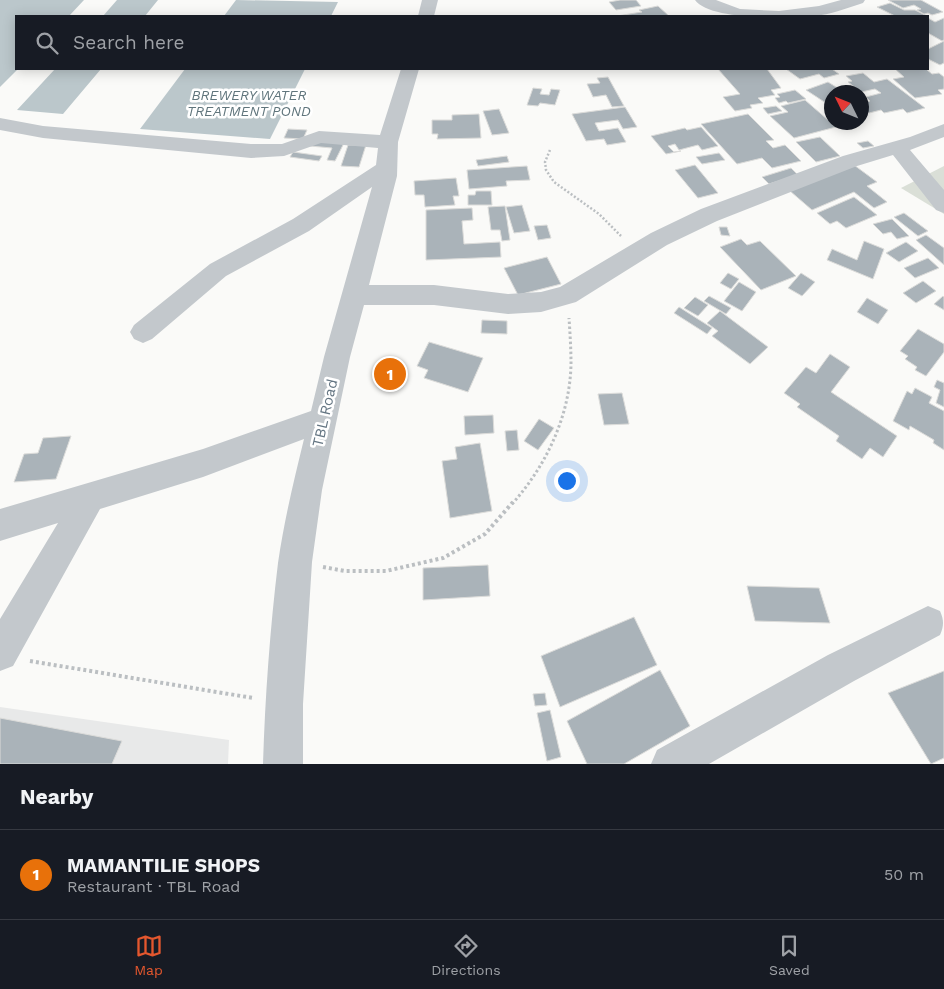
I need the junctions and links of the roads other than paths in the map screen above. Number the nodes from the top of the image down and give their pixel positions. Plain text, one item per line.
1 (430, 0) edge
2 (703, 0) edge
3 (857, 0) edge
4 (426, 15) edge
5 (410, 70) edge
6 (0, 124) edge
7 (944, 130) edge
8 (897, 147) junction
9 (387, 155) junction
10 (944, 205) edge
11 (355, 295) junction
12 (143, 332) dead end
13 (324, 419) junction
14 (91, 496) junction
15 (0, 525) edge
16 (928, 623) dead end
17 (10, 656) edge
18 (283, 764) edge
19 (672, 764) edge

1 - 4 street
2 - 3 street
5 - 9 street, TBL Road
6 - 9 street
7 - 8 street
8 - 10 street
8 - 11 street
9 - 11 street, TBL Road
9 - 12 street
11 - 13 street, TBL Road
13 - 14 street
13 - 18 street, TBL Road
14 - 15 street
14 - 17 street
16 - 19 street

